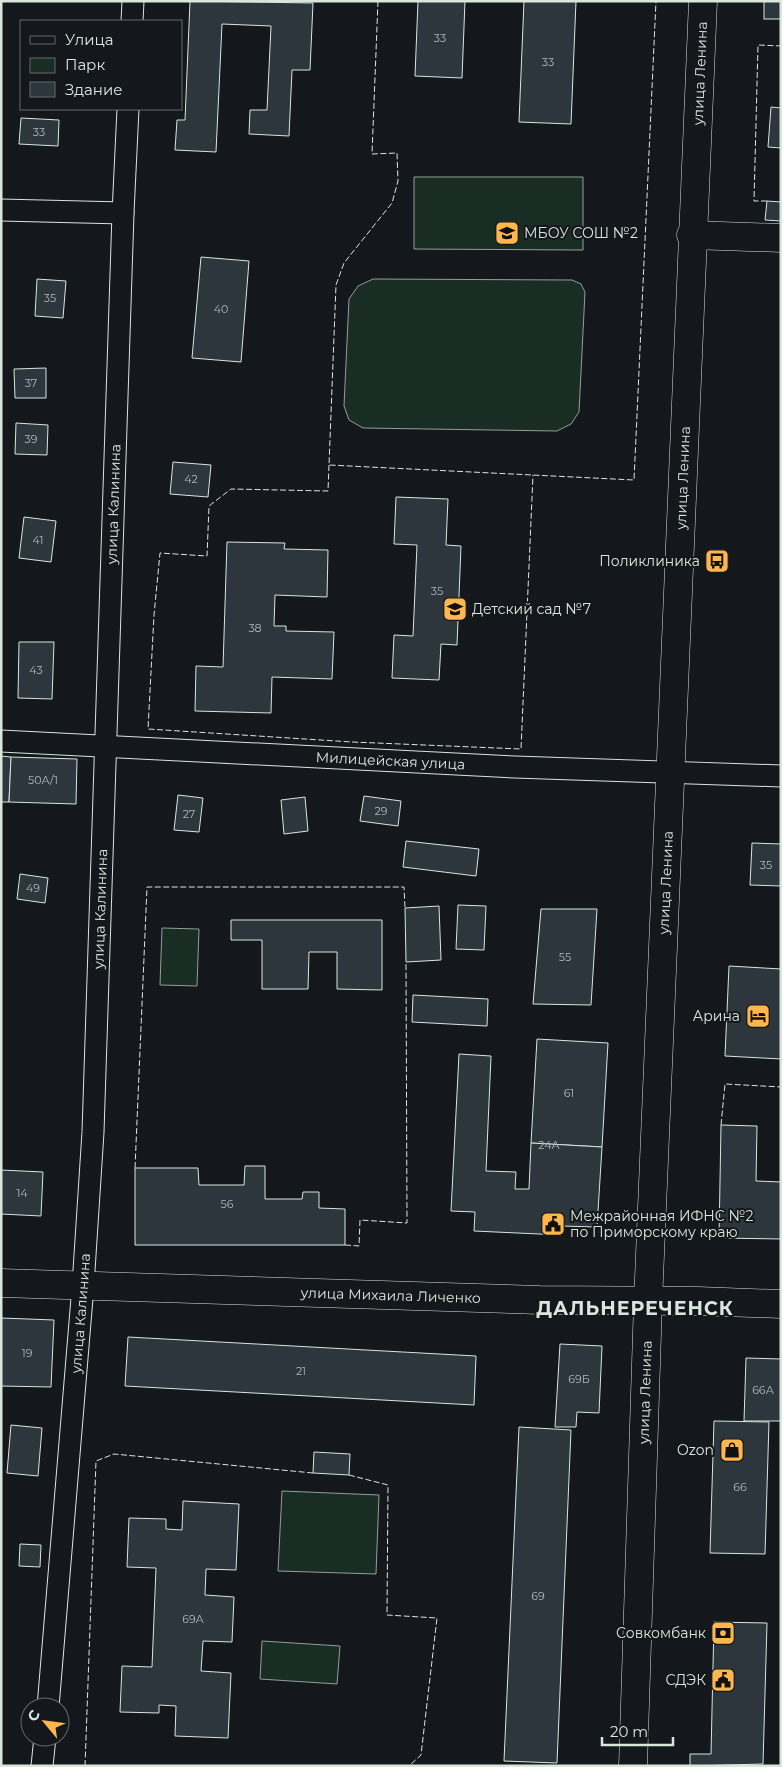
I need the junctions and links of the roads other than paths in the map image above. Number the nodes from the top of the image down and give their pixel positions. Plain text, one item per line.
1 (133, 1) edge
2 (703, 1) edge
3 (132, 20) edge
4 (128, 110) edge
5 (1, 210) edge
6 (122, 213) junction
7 (691, 235) junction
8 (781, 238) edge
9 (1, 742) edge
10 (107, 748) junction
11 (672, 773) junction
12 (781, 776) edge
13 (1, 1283) edge
14 (83, 1286) junction
15 (648, 1302) junction
16 (781, 1304) edge
17 (49, 1697) edge
18 (44, 1747) edge
19 (42, 1766) edge
20 (633, 1766) edge

1 - 3 street
2 - 7 main road, улица Ленина
4 - 6 street, улица Калинина
5 - 6 street
6 - 10 street, улица Калинина
7 - 8 main road
7 - 11 main road, улица Ленина
9 - 10 street, Милицейская улица
10 - 11 street, Милицейская улица
10 - 14 street, улица Калинина
11 - 12 street, Милицейская улица
11 - 15 main road, улица Ленина
13 - 14 main road, улица Михаила Личенко
14 - 15 main road, улица Михаила Личенко
14 - 17 street, улица Калинина
15 - 16 main road, улица Михаила Личенко
15 - 20 main road, улица Ленина
18 - 19 street

